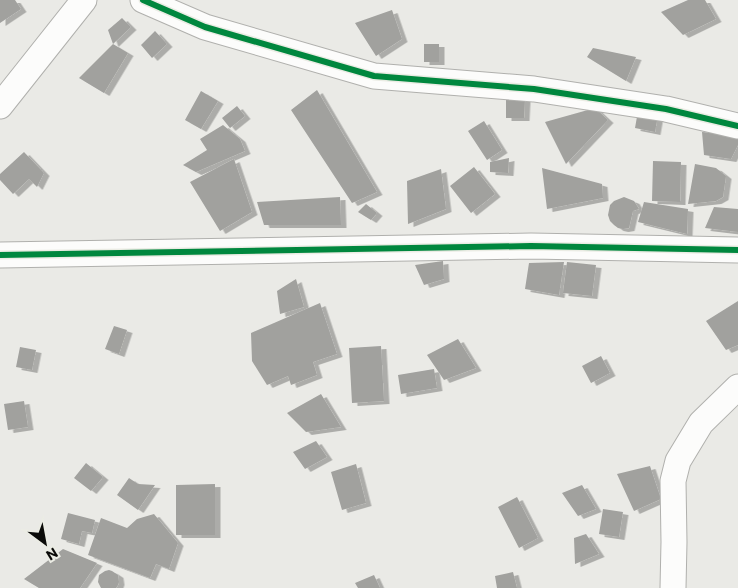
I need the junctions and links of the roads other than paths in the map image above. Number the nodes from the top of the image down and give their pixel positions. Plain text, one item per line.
1 (84, 0) edge
2 (143, 0) edge
3 (0, 106) edge
4 (738, 126) edge
5 (738, 250) edge
6 (0, 255) edge
7 (738, 387) edge
8 (673, 588) edge

1 - 3 street
2 - 4 street
5 - 6 street
7 - 8 street

